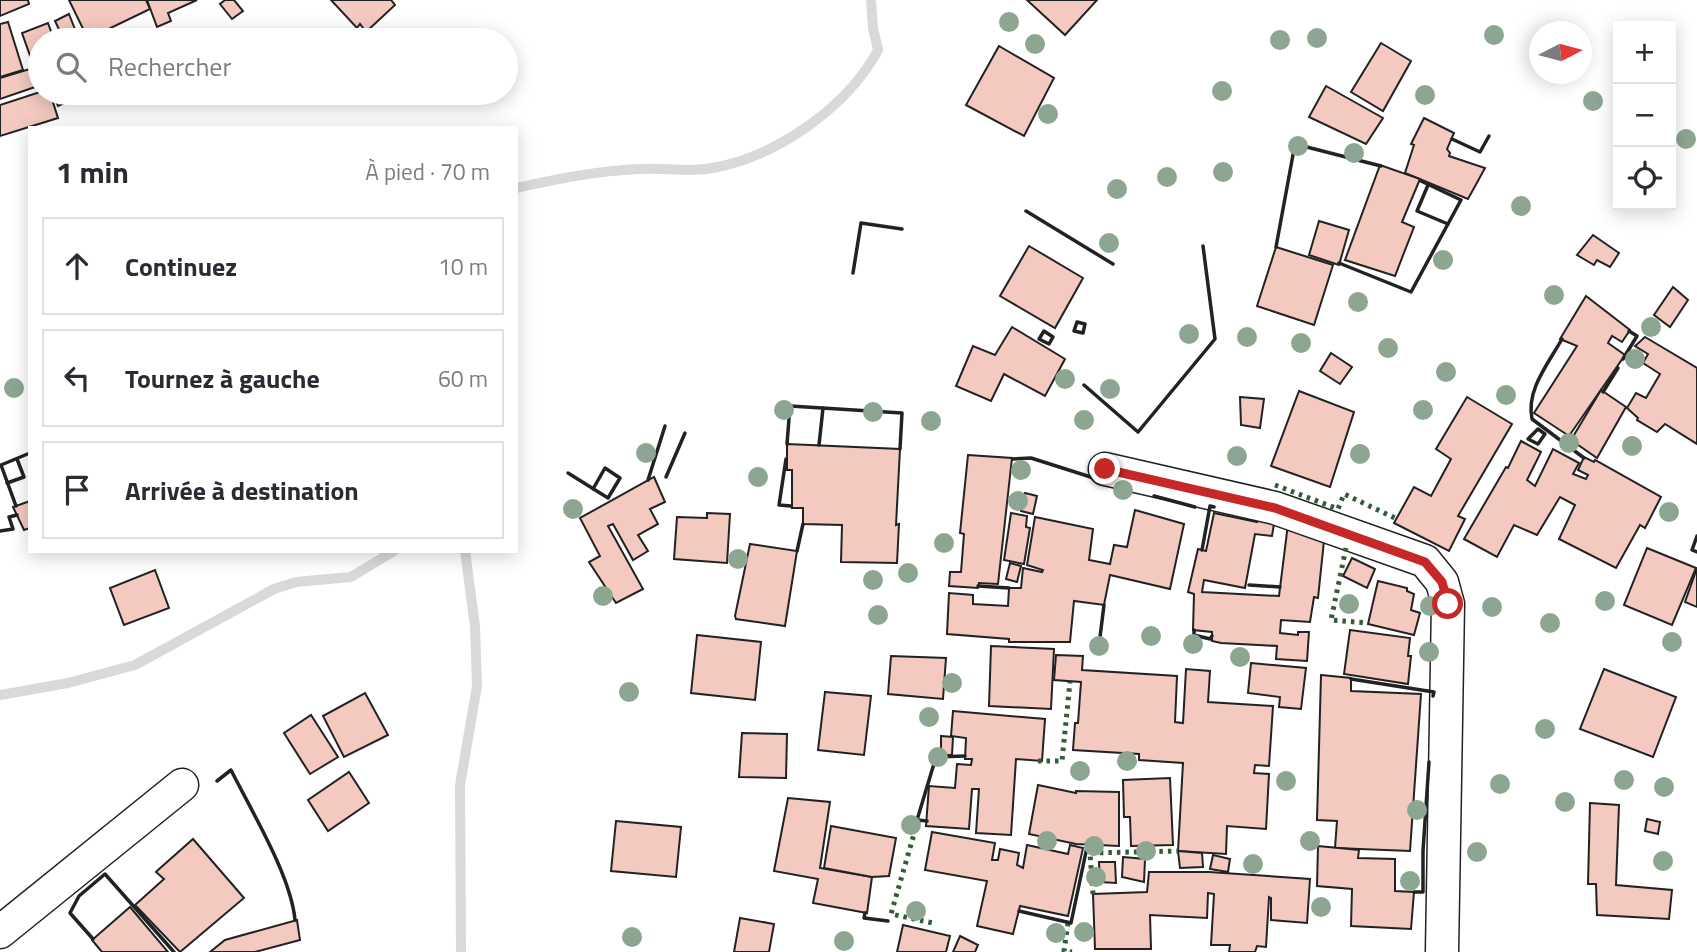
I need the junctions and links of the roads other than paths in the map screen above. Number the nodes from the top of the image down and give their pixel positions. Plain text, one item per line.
1 (1105, 469) dead end
2 (182, 785) dead end
3 (0, 932) edge
4 (1442, 952) edge

1 - 4 street
2 - 3 street

